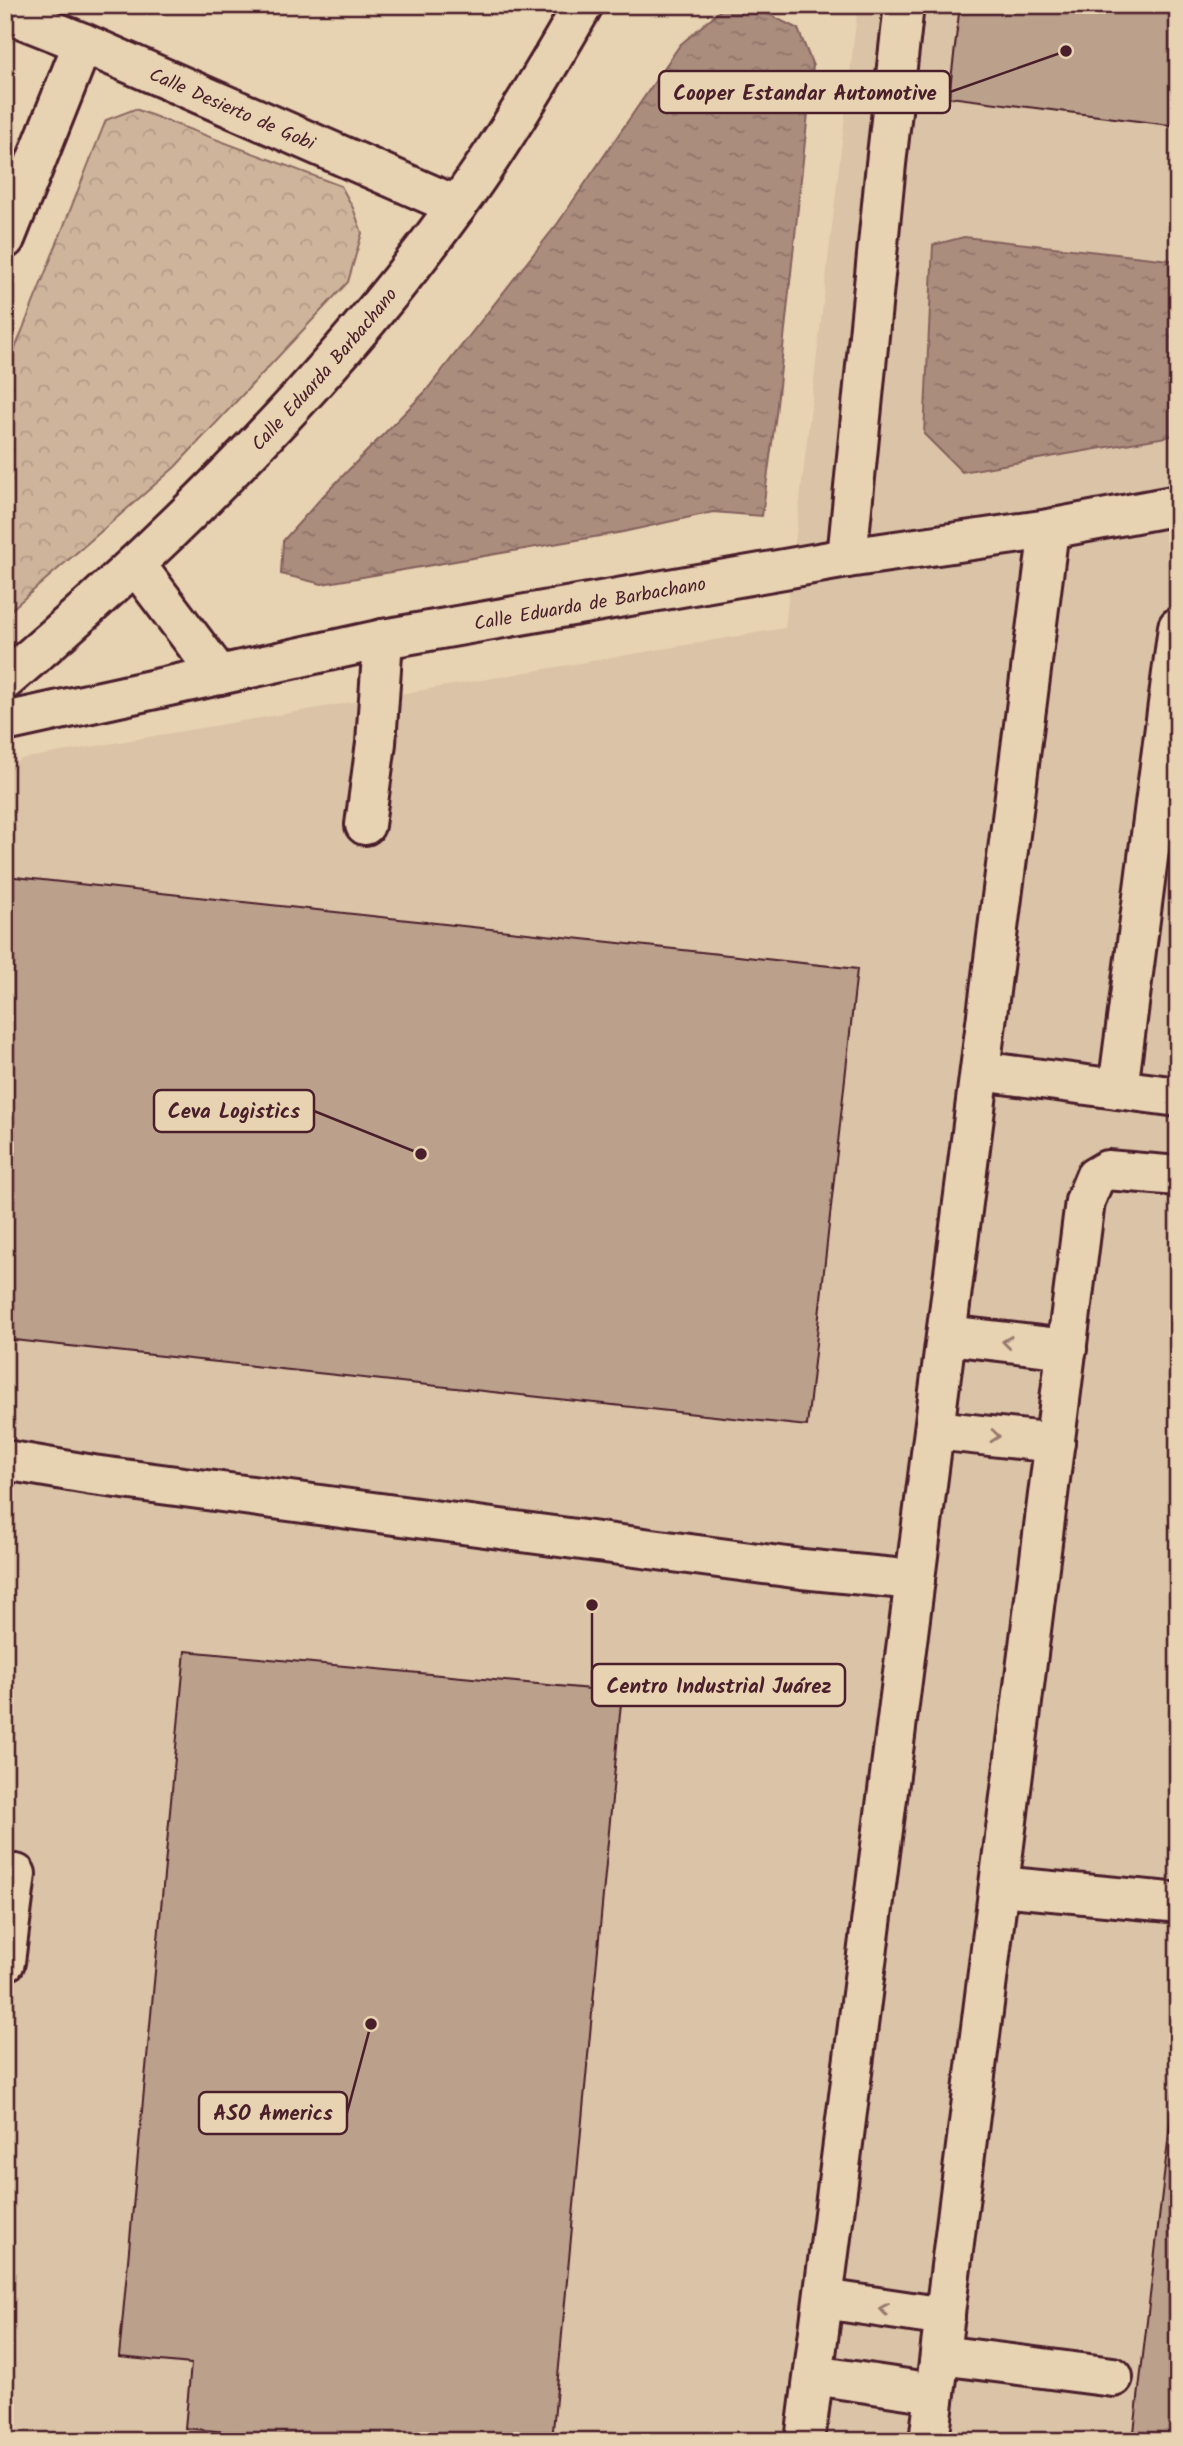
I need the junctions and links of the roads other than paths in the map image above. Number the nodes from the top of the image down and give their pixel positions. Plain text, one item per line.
1 (583, 5) edge
2 (904, 5) edge
3 (5, 12) edge
4 (83, 43) junction
5 (457, 206) junction
6 (5, 239) edge
7 (1178, 505) edge
8 (1049, 529) junction
9 (848, 558) junction
10 (136, 565) junction
11 (1178, 627) edge
12 (383, 639) junction
13 (14, 665) edge
14 (219, 675) junction
15 (5, 722) edge
16 (365, 825) dead end
17 (980, 1071) junction
18 (1118, 1089) junction
19 (1178, 1097) edge
20 (1178, 1176) edge
21 (947, 1335) junction
22 (1066, 1349) junction
23 (935, 1430) junction
24 (1055, 1443) junction
25 (5, 1460) edge
26 (915, 1580) junction
27 (16, 1874) dead end
28 (999, 1886) junction
29 (1170, 1902) dead end
30 (5, 1962) edge
31 (824, 2299) junction
32 (945, 2317) junction
33 (937, 2374) junction
34 (814, 2375) junction
35 (1113, 2378) dead end
36 (805, 2441) edge
37 (929, 2441) edge

1 - 5 street, Calle Eduarda Barbachano
2 - 9 street
3 - 4 street, Calle Desierto de Gobi
4 - 5 street, Calle Desierto de Gobi
4 - 6 street
5 - 10 street, Calle Eduarda Barbachano
7 - 8 street, Calle Eduarda de Barbachano
8 - 9 street, Calle Eduarda de Barbachano
8 - 17 street
9 - 12 street, Calle Eduarda de Barbachano
10 - 13 street, Calle Eduarda Barbachano
10 - 14 street
11 - 18 street
12 - 14 street, Calle Eduarda de Barbachano
12 - 16 street
14 - 15 street, Calle Eduarda de Barbachano
17 - 18 street
17 - 21 street
18 - 19 street
20 - 22 street
22 -> 21 street
21 - 23 street
22 - 24 street
23 -> 24 street
23 - 26 street
24 - 28 street
25 - 26 street
26 - 31 street
27 - 30 street
28 - 29 street
28 - 32 street
32 -> 31 street
31 - 34 street
32 - 33 street
33 - 34 street
33 - 35 street
33 - 37 street
34 - 36 street

